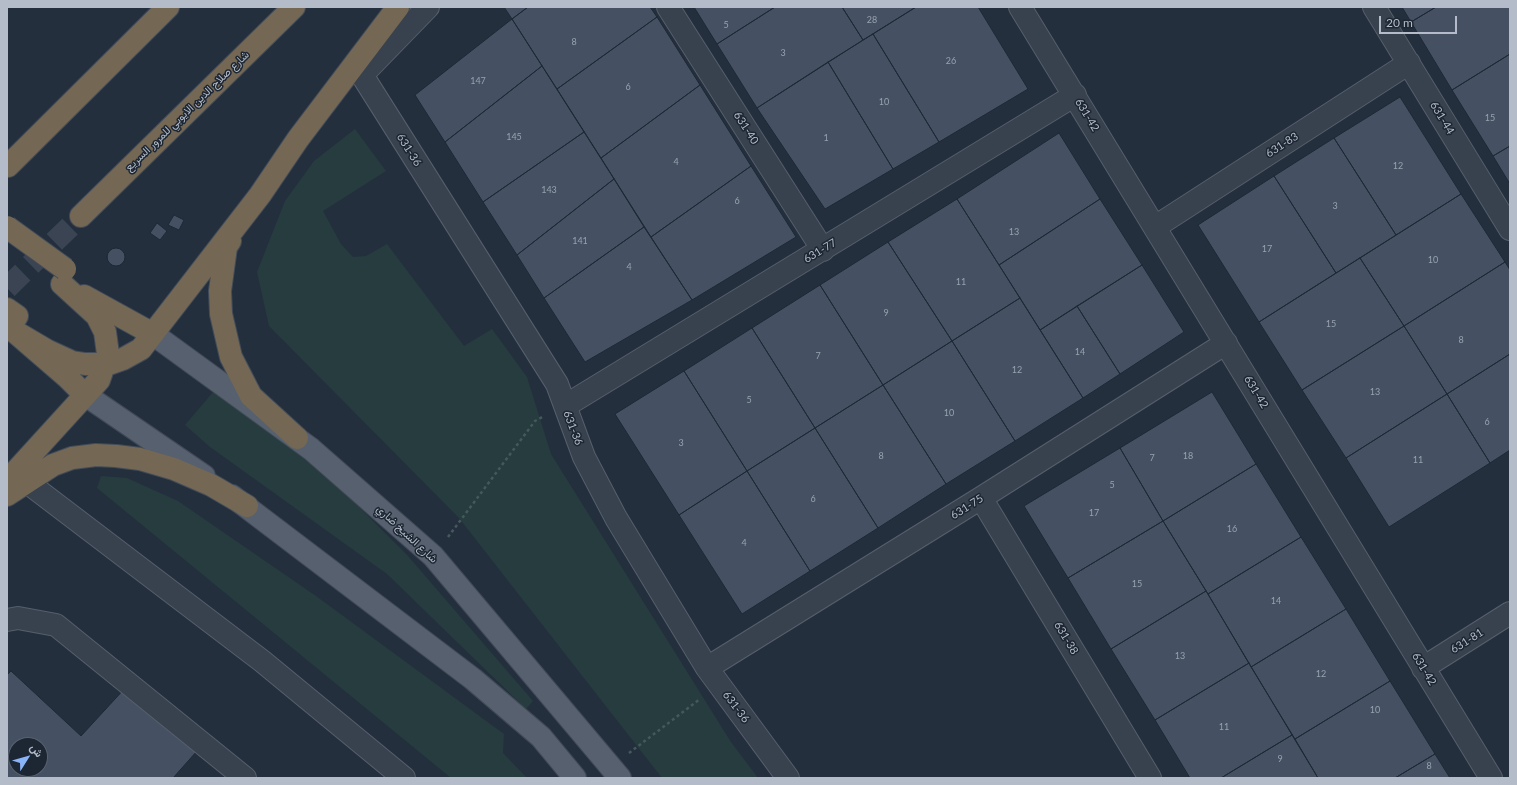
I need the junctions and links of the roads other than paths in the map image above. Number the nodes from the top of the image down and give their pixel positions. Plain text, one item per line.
1 (168, 7) edge
2 (294, 7) edge
3 (398, 7) edge
4 (428, 7) edge
5 (668, 7) edge
6 (1020, 7) edge
7 (1374, 7) edge
8 (1409, 64) junction
9 (1075, 96) junction
10 (8, 166) edge
11 (260, 195) junction
12 (81, 216) tunnel mouth
13 (7, 227) edge
14 (1155, 227) junction
15 (1510, 229) edge
16 (823, 250) junction
17 (63, 276) junction
18 (13, 319) edge
19 (147, 341) junction
20 (1226, 343) junction
21 (96, 379) junction
22 (564, 406) junction
23 (297, 438) junction
24 (16, 479) edge
25 (7, 495) edge
26 (981, 498) junction
27 (247, 506) junction
28 (1510, 614) edge
29 (7, 620) edge
30 (1423, 668) junction
31 (713, 676) junction
32 (616, 772) edge
33 (245, 778) edge
34 (404, 778) edge
35 (575, 778) edge
36 (788, 778) edge
37 (1150, 778) edge
38 (1491, 778) edge

1 - 10 highway
2 - 12 highway, شارع صلاح الدين الايوبي للمرور السريع
3 - 11 highway
4 - 22 street, 631-36
5 - 16 street, 631-40
6 - 9 street, 631-42
7 - 8 street, 631-44
8 - 14 street, 631-83
8 - 15 street, 631-44
9 - 14 street, 631-42
9 - 16 street, 631-77
11 - 19 highway
11 - 23 highway
13 - 17 highway, bridge
14 - 20 street, 631-42
16 - 22 street, 631-77
17 - 19 highway
17 - 21 highway
18 - 21 highway
18 - 21 highway
19 - 21 highway
19 - 23 main road, شارع الشيخ ضاري
20 - 26 street, 631-75
20 - 30 street, 631-42
21 - 24 highway
21 - 27 main road
22 - 31 street, 631-36
23 - 32 main road, شارع الشيخ ضاري
24 - 25 highway
24 - 27 highway
24 - 34 street
26 - 31 street, 631-75
26 - 37 street, 631-38
27 - 35 main road
28 - 30 street, 631-81
29 - 33 street
30 - 38 street, 631-42
31 - 36 street, 631-36

